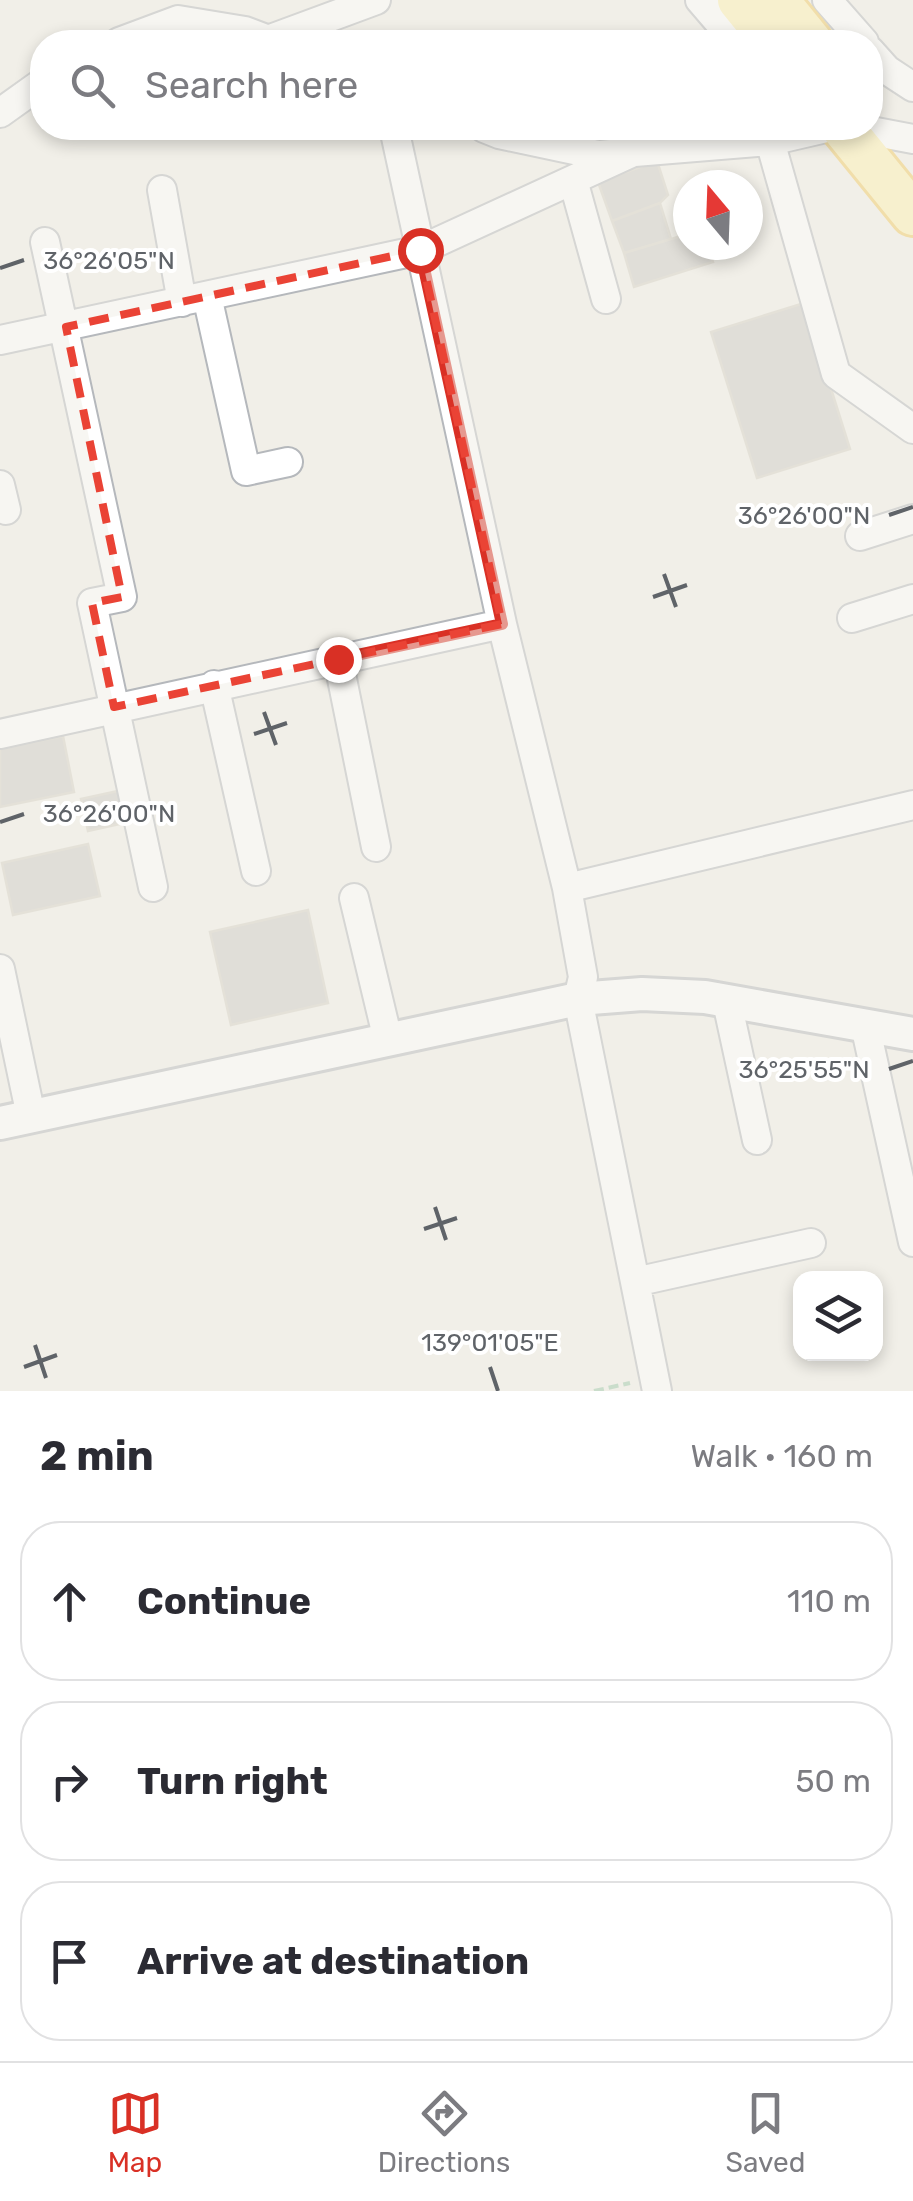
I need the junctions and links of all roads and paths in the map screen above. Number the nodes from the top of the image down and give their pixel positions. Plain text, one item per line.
1 (376, 0) edge
2 (700, 0) edge
3 (738, 0) edge
4 (777, 0) edge
5 (828, 0) edge
6 (175, 10) edge
7 (141, 30) edge
8 (241, 30) edge
9 (299, 30) edge
10 (726, 30) edge
11 (763, 30) edge
12 (802, 30) edge
13 (854, 30) edge
14 (883, 66) edge
15 (913, 87) edge
16 (30, 92) edge
17 (0, 113) edge
18 (892, 132) edge
19 (397, 140) edge
20 (535, 140) edge
21 (739, 140) edge
22 (774, 140) edge
23 (852, 140) edge
24 (630, 153) junction
25 (913, 167) edge
26 (573, 180) junction
27 (162, 190) dead end
28 (913, 214) edge
29 (45, 242) dead end
30 (420, 250) junction
31 (195, 299) junction
32 (606, 299) dead end
33 (66, 327) junction
34 (0, 340) edge
35 (913, 429) edge
36 (288, 462) dead end
37 (913, 520) edge
38 (860, 536) dead end
39 (913, 599) edge
40 (852, 618) dead end
41 (502, 624) junction
42 (338, 659) junction
43 (214, 685) junction
44 (114, 706) junction
45 (0, 734) edge
46 (913, 805) edge
47 (376, 847) dead end
48 (256, 871) dead end
49 (152, 887) dead end
50 (567, 888) junction
51 (354, 898) dead end
52 (0, 969) edge
53 (578, 1000) junction
54 (727, 1002) junction
55 (865, 1025) junction
56 (913, 1034) edge
57 (388, 1040) junction
58 (16, 1120) edge
59 (757, 1140) dead end
60 (913, 1242) edge
61 (811, 1243) dead end
62 (635, 1282) junction
63 (656, 1384) edge
64 (594, 1391) edge

1 - 9 street
2 - 10 street
3 - 11 main road
4 - 12 main road
5 - 13 street
6 - 7 street
6 - 8 street
14 - 15 street
16 - 17 street
18 - 25 main road
19 - 30 street
20 - 24 street
21 - 24 street
22 - 35 street
23 - 28 main road
24 - 26 street
26 - 30 street
26 - 32 street
27 - 31 street
29 - 33 street
30 - 31 street
30 - 41 street
31 - 33 street
31 - 36 street
33 - 34 street
33 - 44 street
37 - 38 street
39 - 40 street
41 - 42 street
41 - 50 street
42 - 43 street
42 - 47 street
43 - 44 street
43 - 48 street
44 - 45 street
44 - 49 street
46 - 50 street
50 - 53 street
51 - 57 street
52 - 58 street
53 - 54 street
53 - 57 street
53 - 62 street
54 - 55 street
54 - 59 street
55 - 56 street
55 - 60 street
57 - 58 street
61 - 62 street
62 - 63 street
63 - 64 path

